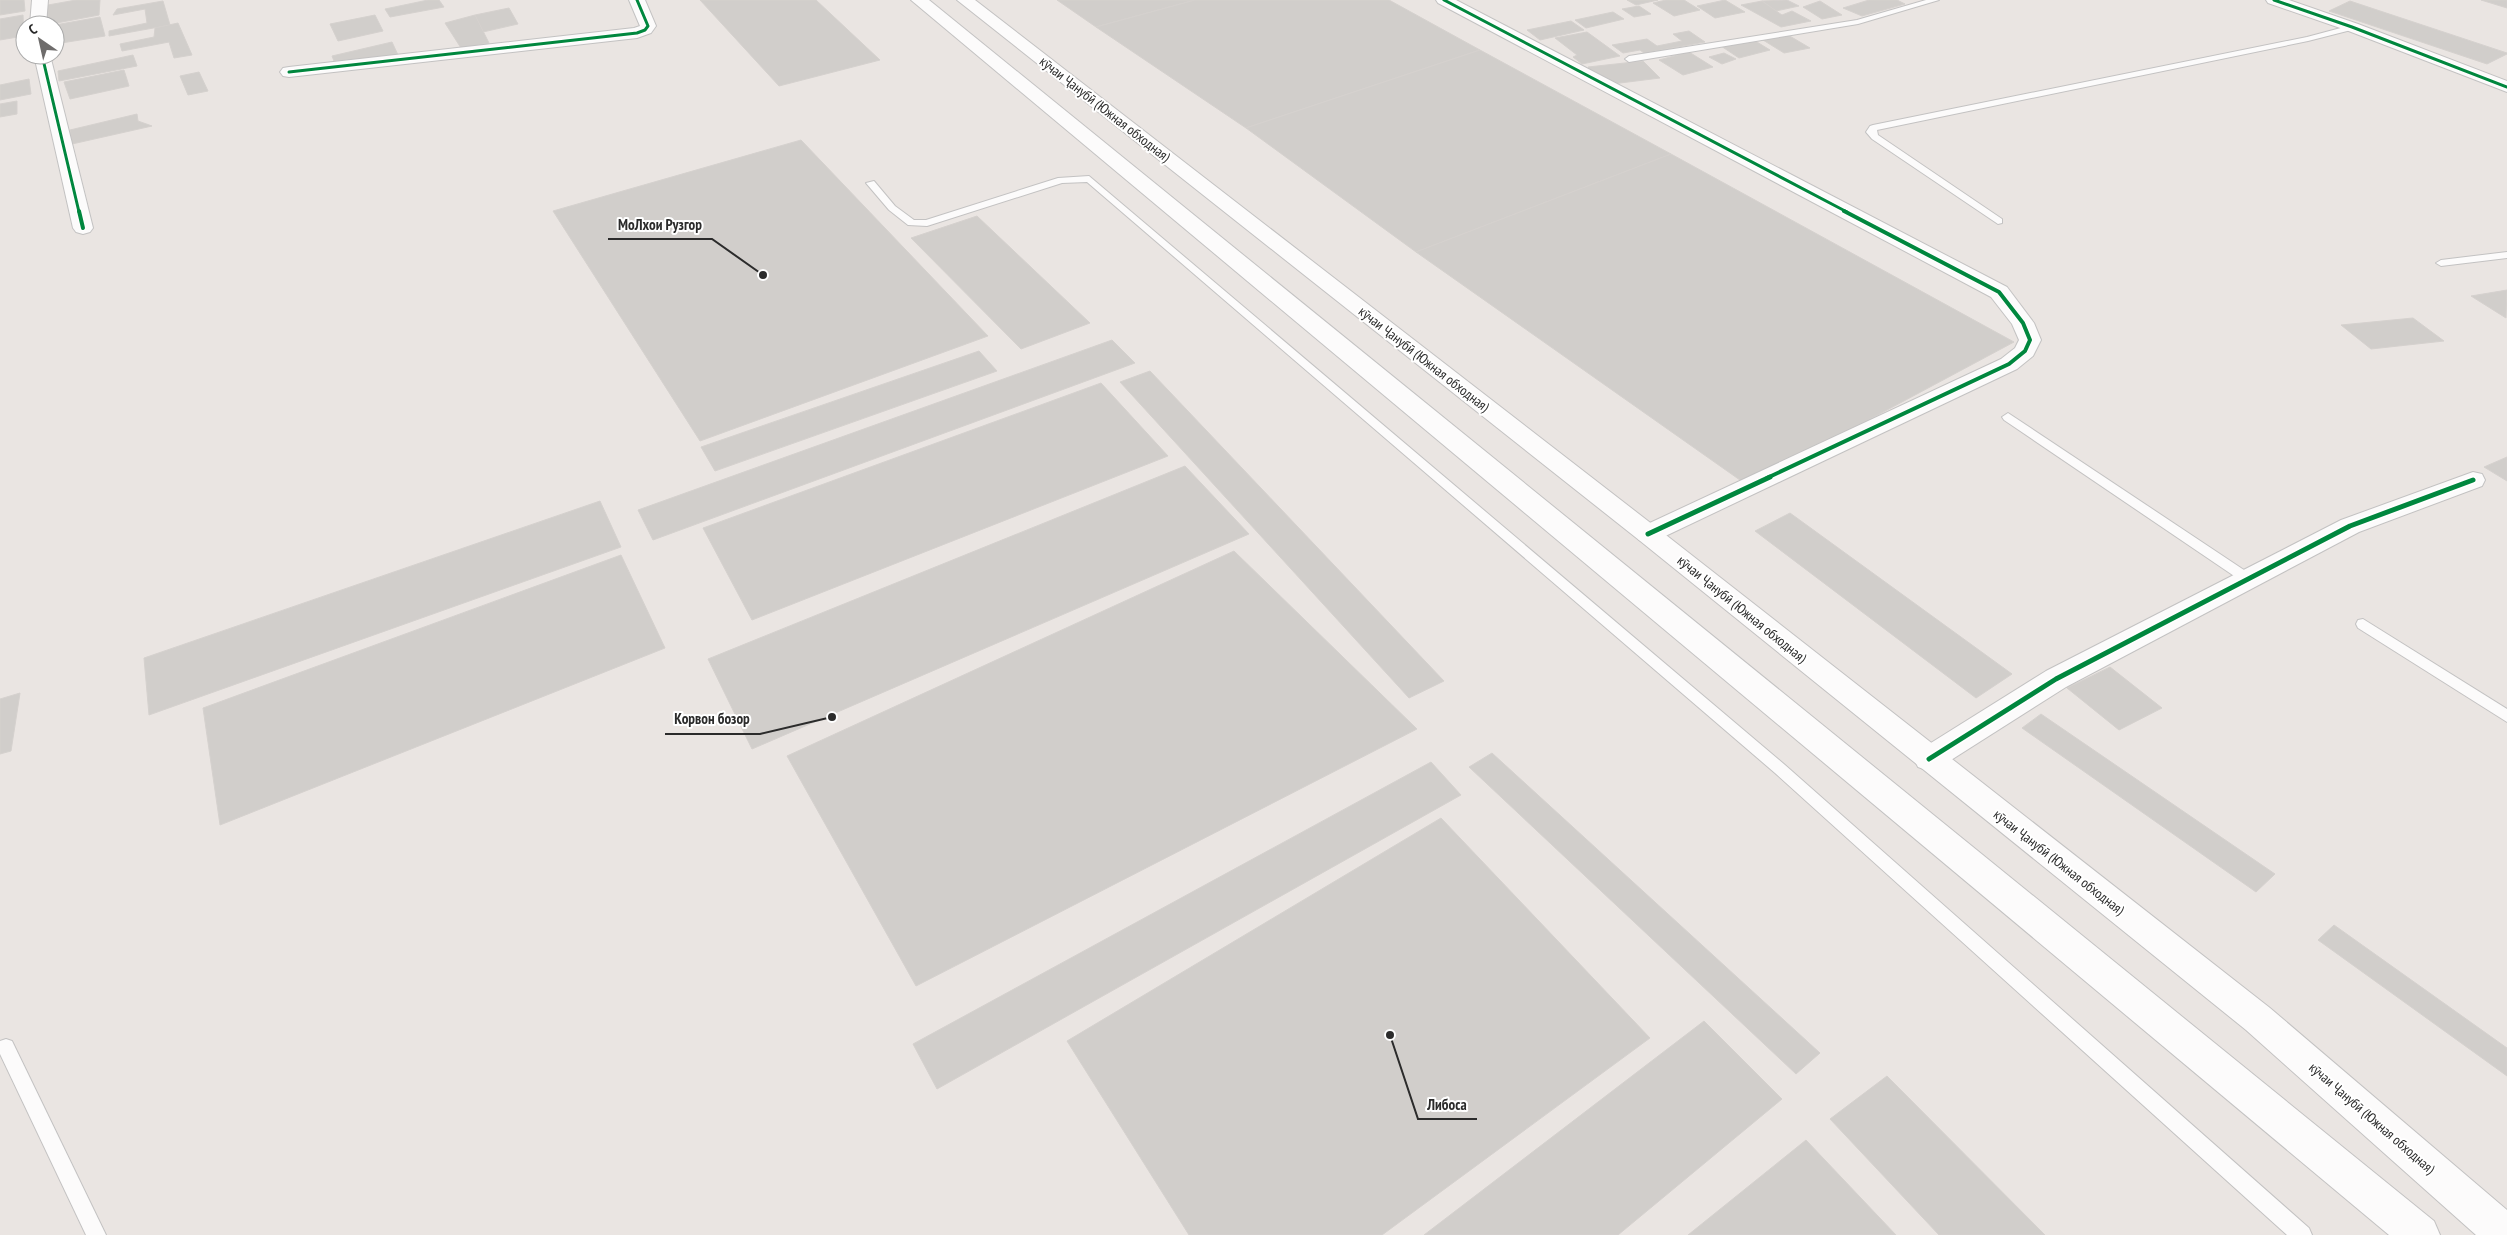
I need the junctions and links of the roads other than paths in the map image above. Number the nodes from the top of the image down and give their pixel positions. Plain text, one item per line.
1 (40, 0) edge
2 (637, 0) edge
3 (919, 0) edge
4 (965, 0) edge
5 (1444, 0) edge
6 (1935, 0) edge
7 (2274, 0) edge
8 (39, 15) edge
9 (2352, 27) junction
10 (1628, 59) dead end
11 (44, 65) edge
12 (289, 72) dead end
13 (2507, 87) edge
14 (871, 183) dead end
15 (1998, 221) dead end
16 (83, 228) dead end
17 (2507, 255) edge
18 (2441, 264) dead end
19 (2008, 417) dead end
20 (2473, 480) dead end
21 (1648, 534) junction
22 (2248, 580) junction
23 (2363, 624) dead end
24 (2507, 716) edge
25 (1928, 759) junction
26 (6, 1047) dead end
27 (96, 1235) edge
28 (2302, 1235) edge
29 (2420, 1235) edge
30 (2506, 1235) edge

1 - 8 main road
2 - 12 main road
3 - 29 main road
4 - 21 main road, кӯчаи Ҷанубӣ (Южная обходная)
5 - 21 main road
6 - 10 lane
7 - 9 main road
9 - 13 main road
9 - 15 lane
11 - 16 main road
14 - 28 lane
17 - 18 lane
19 - 22 lane
20 - 22 main road
21 - 25 main road, кӯчаи Ҷанубӣ (Южная обходная)
22 - 25 main road
23 - 24 lane
25 - 30 main road, кӯчаи Ҷанубӣ (Южная обходная)
26 - 27 lane

